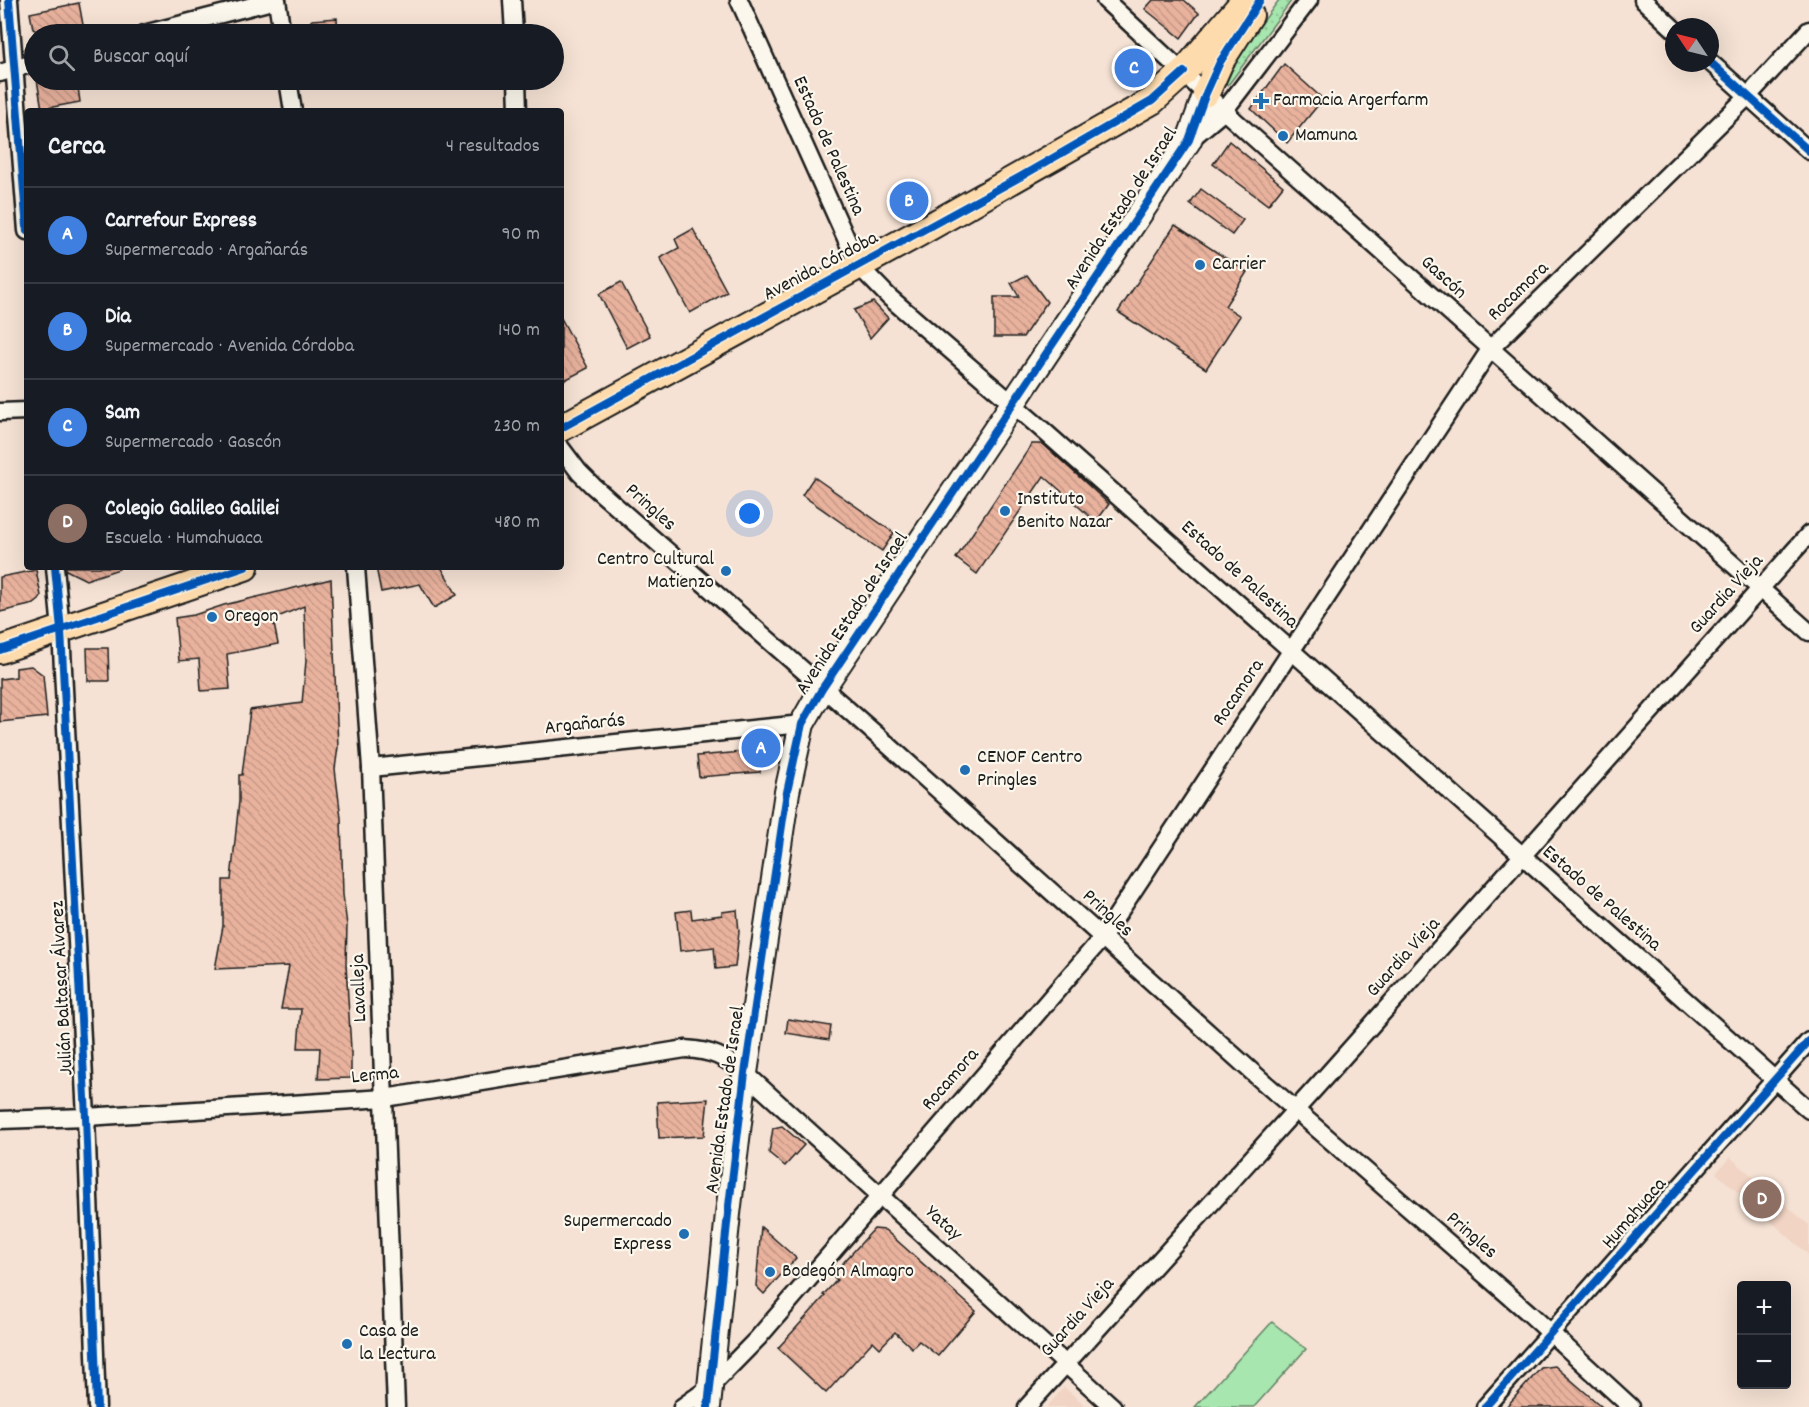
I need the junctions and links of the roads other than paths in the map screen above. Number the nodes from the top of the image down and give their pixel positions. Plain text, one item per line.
1 (9, 0) edge
2 (276, 0) edge
3 (512, 0) edge
4 (740, 0) edge
5 (1105, 0) edge
6 (1245, 0) edge
7 (1260, 0) edge
8 (1309, 0) edge
9 (1643, 0) edge
10 (1665, 21) edge
11 (183, 24) edge
12 (280, 24) edge
13 (513, 24) edge
14 (1809, 30) edge
15 (24, 66) edge
16 (7, 70) edge
17 (1719, 70) edge
18 (1184, 72) junction
19 (290, 90) edge
20 (517, 90) edge
21 (1206, 93) junction
22 (1748, 96) junction
23 (293, 108) edge
24 (518, 108) edge
25 (1224, 111) junction
26 (1189, 140) junction
27 (1809, 151) edge
28 (24, 207) edge
29 (858, 266) junction
30 (1491, 348) junction
31 (1013, 405) junction
32 (24, 411) edge
33 (0, 412) edge
34 (564, 426) edge
35 (564, 452) edge
36 (1809, 534) edge
37 (55, 570) edge
38 (236, 570) edge
39 (356, 570) edge
40 (1760, 588) junction
41 (61, 630) junction
42 (1809, 632) edge
43 (0, 650) edge
44 (1292, 651) junction
45 (822, 688) junction
46 (802, 724) junction
47 (372, 768) junction
48 (1522, 856) junction
49 (1102, 938) junction
50 (1809, 1041) edge
51 (745, 1072) junction
52 (1775, 1079) junction
53 (385, 1098) junction
54 (1296, 1110) junction
55 (1809, 1110) edge
56 (86, 1117) junction
57 (0, 1120) edge
58 (880, 1195) junction
59 (1551, 1334) junction
60 (1065, 1364) junction
61 (709, 1397) edge
62 (97, 1407) edge
63 (396, 1407) edge
64 (682, 1407) edge
65 (1027, 1407) edge
66 (1113, 1407) edge
67 (1485, 1407) edge
68 (1631, 1407) edge

1 - 16 street
2 - 11 street
2 - 12 street
3 - 13 street
4 - 29 street, Estado de Palestina
5 - 18 street, Gascón
6 - 18 main road, Avenida Córdoba
7 - 21 main road
8 - 25 street
9 - 10 street
14 - 22 street, Rocamora
15 - 16 street
16 - 28 street
17 - 22 street
18 - 21 street, Gascón
18 - 29 main road, Avenida Córdoba
19 - 23 street
20 - 24 street
21 - 25 street, Gascón
21 - 26 main road, Avenida Estado de Israel
22 - 27 street
22 - 30 street, Rocamora
25 - 26 street
25 - 30 street, Gascón
26 - 31 main road, Avenida Estado de Israel
29 - 31 street, Estado de Palestina
29 - 34 main road, Avenida Córdoba
30 - 40 street, Gascón
30 - 44 street, Rocamora
31 - 44 street, Estado de Palestina
31 - 45 main road, Avenida Estado de Israel
32 - 33 street
35 - 45 street, Pringles
36 - 40 street, Guardia Vieja
37 - 41 street, Julián Baltasar Álvarez
38 - 41 main road
39 - 47 street, Lavalleja
40 - 42 street, Gascón
40 - 48 street, Guardia Vieja
41 - 43 main road
41 - 56 street, Julián Baltasar Álvarez
44 - 48 street, Estado de Palestina
44 - 49 street, Rocamora
45 - 46 main road, Avenida Estado de Israel
45 - 49 street, Pringles
46 - 47 street, Argañarás
46 - 51 main road, Avenida Estado de Israel
47 - 53 street, Lavalleja
48 - 52 street, Estado de Palestina
48 - 54 street, Guardia Vieja
49 - 54 street, Pringles
49 - 58 street, Rocamora
50 - 52 street, Humahuaca
51 - 53 street, Lerma
51 - 58 street, Yatay
51 - 61 main road, Avenida Estado de Israel
52 - 55 street, Estado de Palestina
52 - 59 street, Humahuaca
53 - 56 street, Lerma
53 - 63 street, Lavalleja
54 - 59 street, Pringles
54 - 60 street, Guardia Vieja
56 - 57 street, Lerma
56 - 62 street, Julián Baltasar Álvarez
58 - 60 street, Yatay
58 - 61 street, Rocamora
59 - 67 street, Humahuaca
59 - 68 street, Pringles
60 - 65 street, Guardia Vieja
60 - 66 street, Yatay
61 - 64 street, Rocamora

